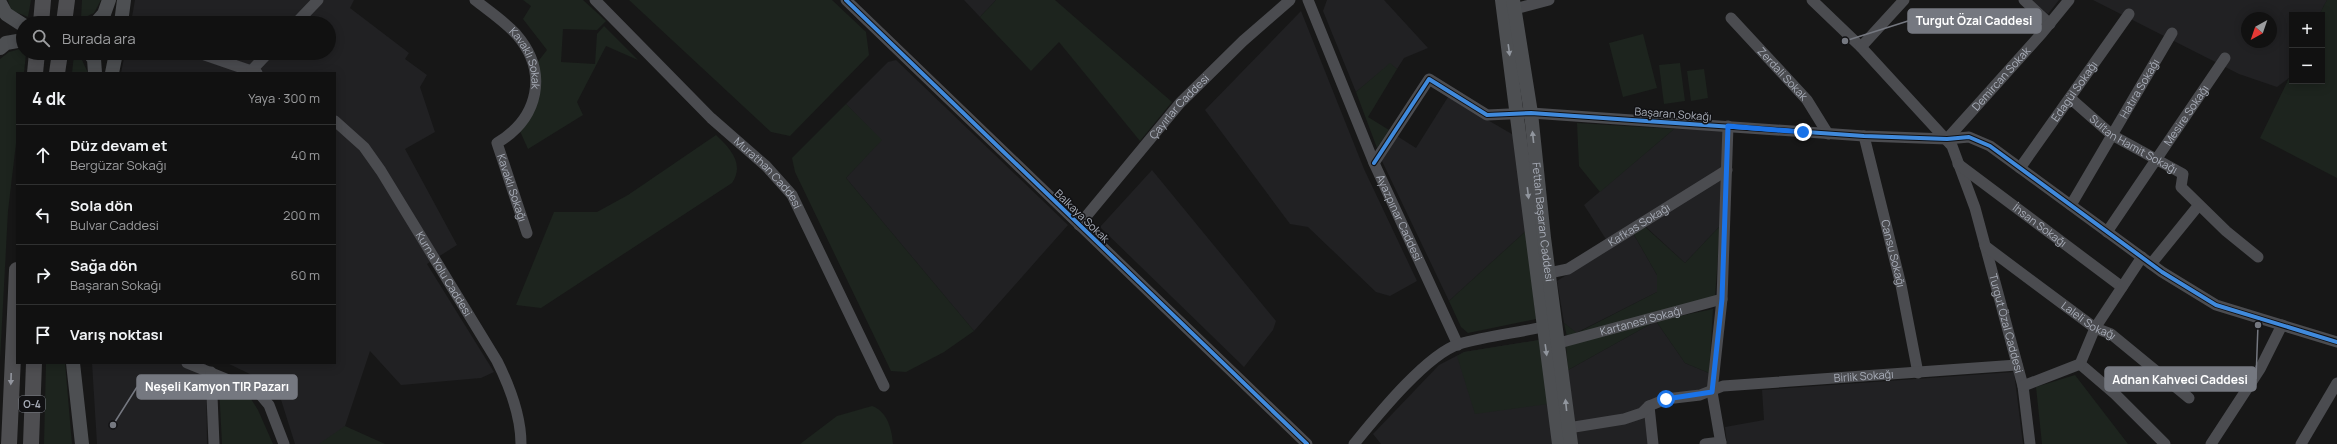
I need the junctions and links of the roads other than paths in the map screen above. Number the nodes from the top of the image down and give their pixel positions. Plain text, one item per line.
1 (44, 0) edge
2 (67, 0) edge
3 (109, 0) edge
4 (124, 0) edge
5 (318, 0) edge
6 (476, 0) edge
7 (595, 0) edge
8 (846, 0) edge
9 (1290, 0) edge
10 (1308, 0) edge
11 (1549, 0) edge
12 (1812, 0) edge
13 (1904, 0) edge
14 (2024, 0) edge
15 (2069, 0) edge
16 (0, 3) edge
17 (1509, 5) edge
18 (2129, 14) dead end
19 (42, 16) edge
20 (65, 16) edge
21 (102, 16) edge
22 (122, 16) edge
23 (303, 16) edge
24 (1731, 18) dead end
25 (16, 20) edge
26 (2050, 24) junction
27 (2172, 33) dead end
28 (16, 41) edge
29 (1861, 47) junction
30 (0, 48) edge
31 (2225, 58) dead end
32 (36, 60) edge
33 (59, 60) edge
34 (94, 60) edge
35 (115, 60) edge
36 (219, 60) edge
37 (263, 60) edge
38 (34, 72) edge
39 (57, 72) edge
40 (95, 72) edge
41 (112, 72) edge
42 (254, 72) edge
43 (2070, 98) junction
44 (1524, 113) junction
45 (336, 122) edge
46 (1728, 126) junction
47 (1828, 134) junction
48 (2112, 135) junction
49 (1864, 136) junction
50 (1947, 139) junction
51 (497, 143) joint
52 (2157, 158) junction
53 (1374, 163) junction
54 (1958, 164) junction
55 (2020, 168) junction
56 (1727, 170) junction
57 (2071, 205) junction
58 (2198, 206) junction
59 (1079, 225) junction
60 (2107, 232) junction
61 (527, 233) dead end
62 (1985, 246) junction
63 (2142, 257) junction
64 (2258, 257) dead end
65 (2151, 264) junction
66 (1549, 273) junction
67 (2122, 287) junction
68 (16, 292) edge
69 (1722, 299) junction
70 (2282, 325) junction
71 (1543, 328) junction
72 (2095, 328) junction
73 (1559, 342) junction
74 (2337, 342) edge
75 (1458, 345) junction
76 (34, 364) edge
77 (73, 364) edge
78 (82, 364) edge
79 (190, 364) edge
80 (2080, 364) junction
81 (2017, 365) junction
82 (211, 372) junction
83 (1918, 373) junction
84 (2337, 383) edge
85 (884, 386) dead end
86 (2023, 386) junction
87 (1712, 392) junction
88 (2189, 398) dead end
89 (1649, 406) junction
90 (1563, 429) junction
91 (1721, 443) edge
92 (9, 444) edge
93 (31, 444) edge
94 (82, 444) edge
95 (86, 444) edge
96 (214, 444) edge
97 (284, 444) edge
98 (521, 444) edge
99 (1307, 444) edge
100 (1354, 444) edge
101 (1559, 444) edge
102 (1571, 444) edge
103 (1653, 444) edge
104 (1705, 444) edge
105 (2030, 444) edge
106 (2165, 444) edge
107 (2211, 444) edge
108 (2301, 444) edge

1 - 19 highway
2 - 20 highway
3 - 21 main road
4 - 22 main road
5 - 23 street
6 - 51 street, Kavaklı Sokak
7 - 85 street, Murathan Caddesi
8 - 59 street, Balkaya Sokak
9 - 59 street, Çayırlar Caddesi
10 - 53 street, Ayazpınar Caddesi
11 - 17 street
12 - 29 street, Turgut Özal Caddesi
13 - 29 street
14 - 26 street
15 - 26 street, Demircan Sokak
16 - 25 main road
17 - 44 main road, Fettah Başaran Caddesi
18 - 43 street, Edagül Sokağı
24 - 47 street, Zerdali Sokak
26 - 50 street, Demircan Sokak
27 - 48 street, Hatıra Sokağı
28 - 30 main road
29 - 50 street, Turgut Özal Caddesi
31 - 52 street, Mesire Sokağı
32 - 38 highway
33 - 39 highway
34 - 40 main road
35 - 41 main road
36 - 42 street
37 - 42 street
43 - 48 street, Sultan Hamit Sokağı
43 - 55 street, Edagül Sokağı
44 - 46 street, Başaran Sokağı
44 - 53 street, Başaran Sokağı
66 -> 44 main road, Fettah Başaran Caddesi
44 -> 71 main road, Fettah Başaran Caddesi
45 - 98 street, Kurna Yolu Caddesi
46 - 47 street, Başaran Sokağı
46 - 56 street
47 - 49 street, Başaran Sokağı
48 - 52 street, Sultan Hamit Sokağı
48 - 57 street, Hatıra Sokağı
49 - 50 street, Başaran Sokağı
49 - 83 street, Cansu Sokağı
50 - 54 street, Turgut Özal Caddesi
50 - 55 street, Başaran Sokağı
51 - 61 street, Kavaklı Sokağı
52 - 58 street, Sultan Hamit Sokağı
52 - 60 street, Mesire Sokağı
53 - 75 street, Ayazpınar Caddesi
54 - 62 street, Turgut Özal Caddesi
54 - 67 street, İhsan Sokağı
55 - 57 street, Başaran Sokağı
56 - 66 street, Kafkas Sokağı
56 - 69 street
57 - 60 street, Başaran Sokağı
58 - 64 street, Sultan Hamit Sokağı
58 - 65 street
59 - 99 street, Balkaya Sokak
60 - 63 street, Başaran Sokağı
62 - 72 street, Laleli Sokağı
62 - 81 street, Turgut Özal Caddesi
63 - 65 street, Başaran Sokağı
63 - 67 street
65 - 70 street, Başaran Sokağı
66 - 73 main road, Fettah Başaran Caddesi
67 - 72 street
68 -> 92 highway, O-4
69 - 73 street, Kartanesi Sokağı
69 - 87 street
70 - 74 street, Başaran Sokağı
70 - 107 street
71 - 75 street
71 -> 90 main road, Fettah Başaran Caddesi
72 - 80 street
72 - 88 street, Laleli Sokağı
90 -> 73 main road, Fettah Başaran Caddesi
75 - 100 street
76 - 93 highway, O-4
77 - 94 main road
78 - 95 main road
79 - 82 street
80 - 86 street
80 - 106 street
81 - 83 street, Birlik Sokağı
81 - 86 street, Turgut Özal Caddesi
82 - 96 street
82 - 97 street
83 - 87 street, Birlik Sokağı
84 - 108 street
86 - 105 street, Turgut Özal Caddesi
87 - 89 street, Birlik Sokağı
87 - 91 street
89 - 90 street, Birlik Sokağı
89 - 103 street
90 - 101 main road, Fettah Başaran Caddesi
90 - 102 main road, Fettah Başaran Caddesi
91 - 104 street

